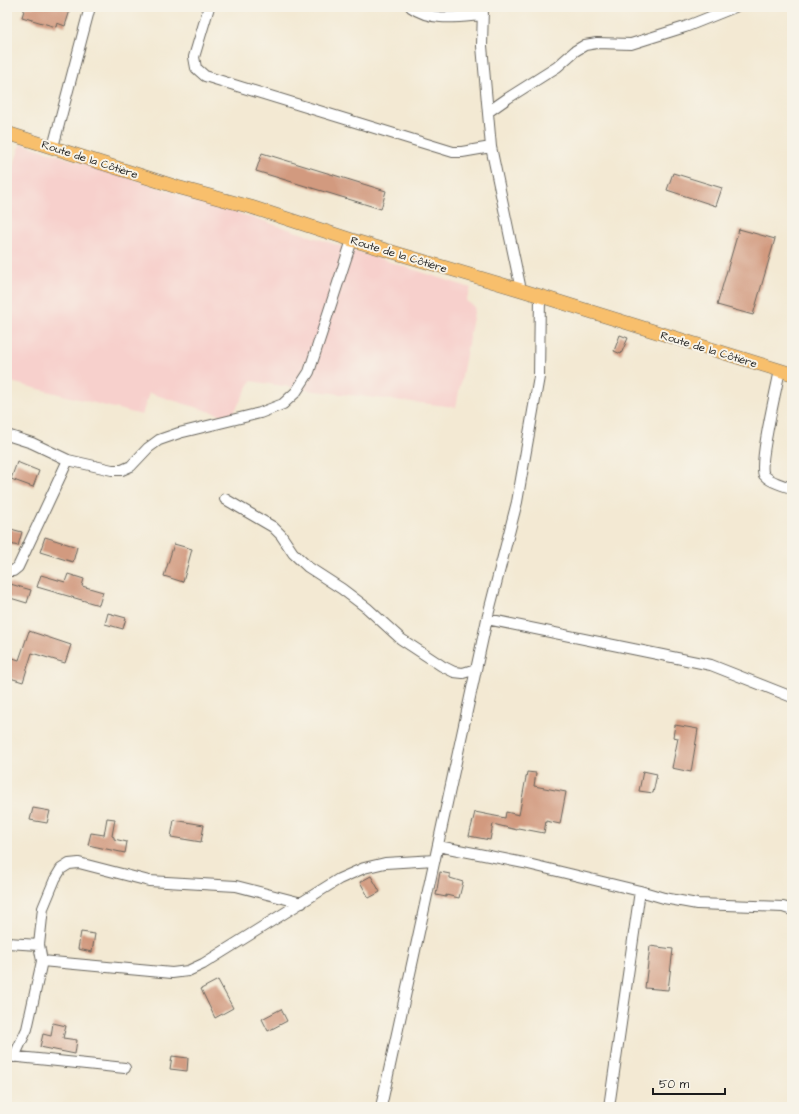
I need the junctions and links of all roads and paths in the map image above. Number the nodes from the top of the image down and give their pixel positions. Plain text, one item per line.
1 (90, 7) edge
2 (209, 7) edge
3 (411, 7) edge
4 (731, 8) edge
5 (483, 11) edge
6 (488, 112) junction
7 (7, 133) edge
8 (53, 147) junction
9 (491, 147) junction
10 (352, 240) junction
11 (521, 290) junction
12 (540, 296) junction
13 (786, 372) edge
14 (7, 435) edge
15 (68, 460) junction
16 (792, 488) edge
17 (225, 498) dead end
18 (7, 571) edge
19 (487, 619) junction
20 (476, 670) junction
21 (792, 697) edge
22 (438, 846) junction
23 (435, 860) junction
24 (640, 891) junction
25 (302, 902) junction
26 (792, 910) edge
27 (7, 943) edge
28 (39, 945) junction
29 (42, 962) junction
30 (10, 1057) edge
31 (125, 1068) dead end
32 (381, 1107) edge
33 (609, 1107) edge

1 - 8 street
2 - 9 street
3 - 5 street
4 - 6 street
5 - 6 street
6 - 9 street
7 - 8 main road, Route de la Côtière
8 - 10 main road, Route de la Côtière
9 - 11 street
10 - 11 main road, Route de la Côtière
10 - 15 street
11 - 12 main road, Route de la Côtière
12 - 13 main road, Route de la Côtière
12 - 19 street
13 - 16 street
14 - 15 street
15 - 18 street
17 - 20 street
19 - 20 street
19 - 21 street
20 - 22 street
22 - 23 street
22 - 24 street
23 - 25 street
23 - 32 street
24 - 26 street
24 - 33 street
25 - 28 street
25 - 29 street
27 - 28 street
28 - 29 street
29 - 30 street
30 - 31 street

